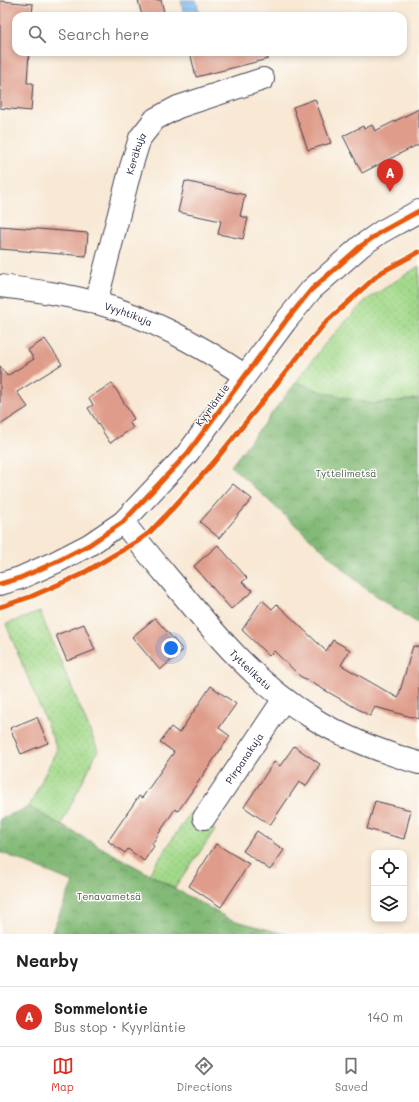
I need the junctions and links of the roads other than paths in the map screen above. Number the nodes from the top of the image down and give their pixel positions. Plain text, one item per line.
1 (263, 78) dead end
2 (419, 211) edge
3 (0, 286) edge
4 (96, 303) junction
5 (244, 375) junction
6 (123, 522) junction
7 (0, 584) edge
8 (284, 699) junction
9 (419, 764) edge
10 (204, 818) dead end

1 - 4 street, Keräkuja
2 - 5 street, Kyyrläntie
3 - 4 street, Vyyhtikuja
4 - 5 street, Vyyhtikuja
5 - 6 street, Kyyrläntie
6 - 7 street, Kyyrläntie
6 - 8 street, Tyttelikatu
8 - 9 street, Tyttelikatu
8 - 10 street, Pirpanakuja

